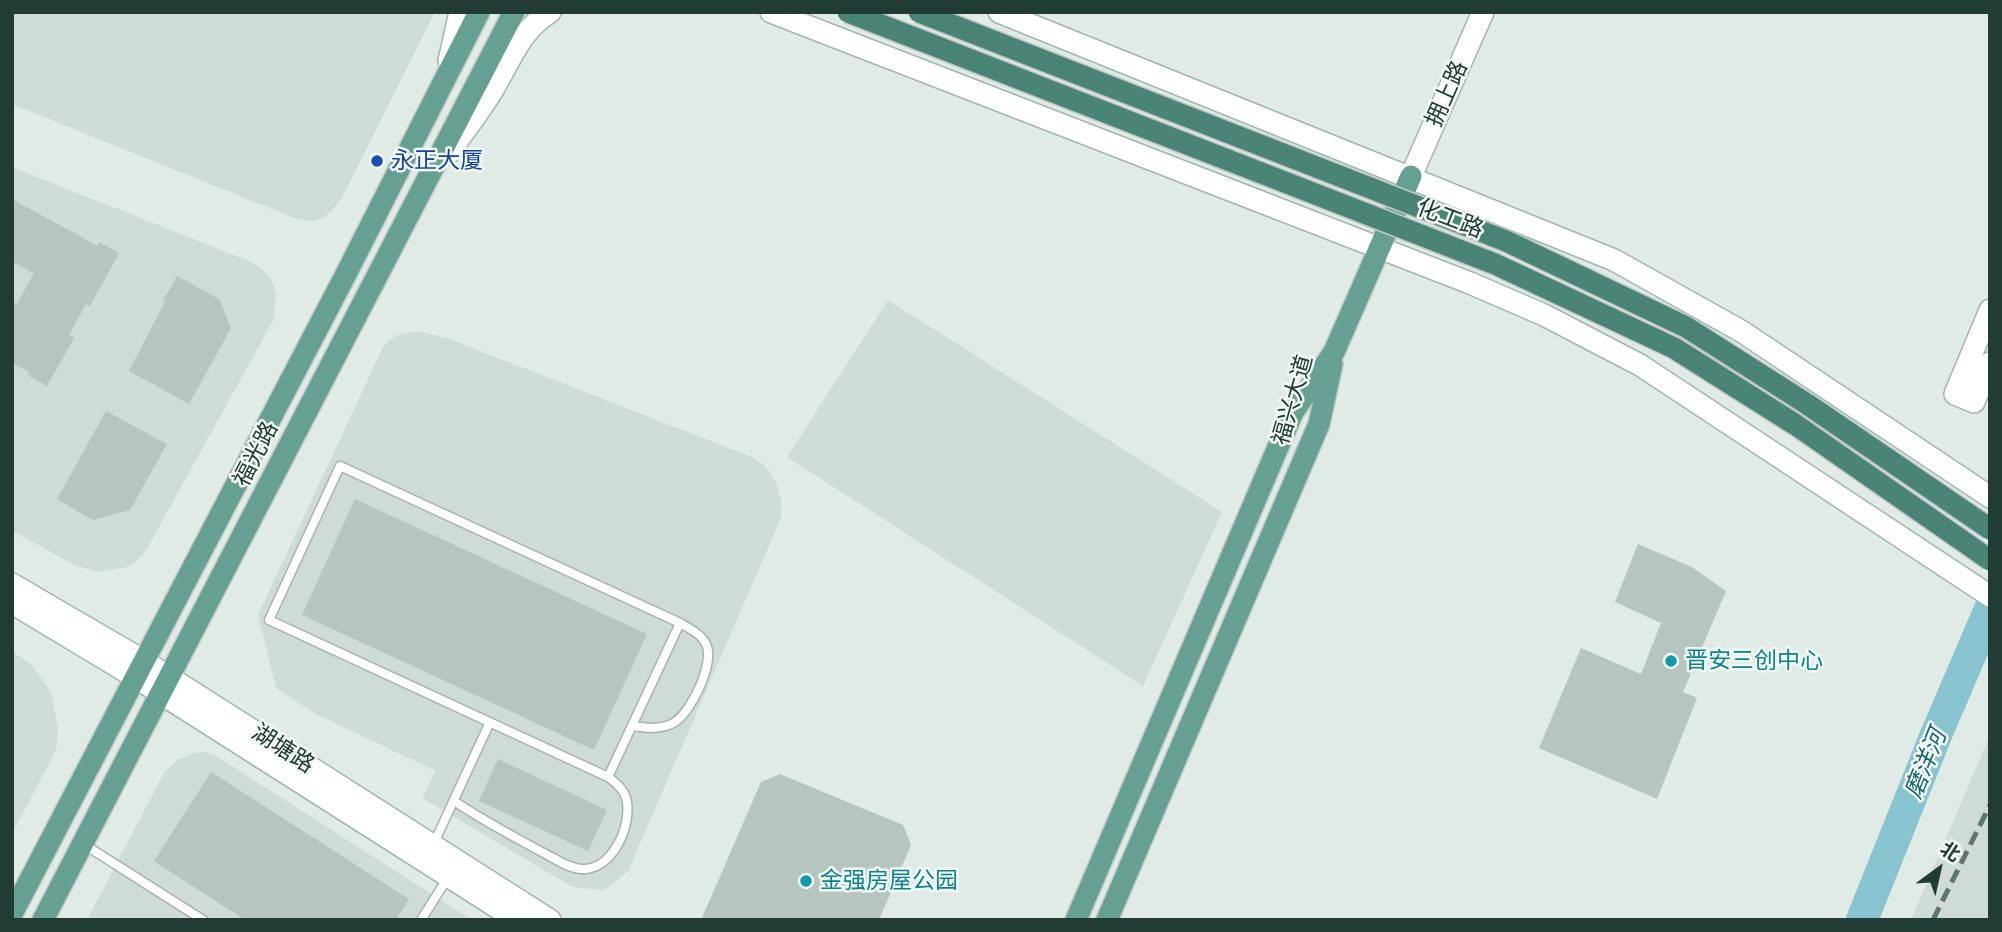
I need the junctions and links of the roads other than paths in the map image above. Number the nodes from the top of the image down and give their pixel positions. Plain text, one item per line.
1 (460, 12) edge
2 (479, 12) edge
3 (514, 12) edge
4 (550, 12) edge
5 (771, 12) edge
6 (848, 12) edge
7 (919, 12) edge
8 (999, 12) edge
9 (1483, 12) edge
10 (446, 77) junction
11 (1411, 176) junction
12 (421, 193) junction
13 (1380, 249) junction
14 (1990, 310) edge
15 (1334, 352) junction
16 (1990, 363) edge
17 (1990, 496) edge
18 (1990, 529) edge
19 (1990, 559) edge
20 (12, 584) edge
21 (1990, 596) edge
22 (12, 603) edge
23 (680, 623) junction
24 (140, 669) junction
25 (165, 685) junction
26 (490, 722) junction
27 (632, 726) junction
28 (608, 777) junction
29 (454, 801) junction
30 (83, 844) junction
31 (434, 845) junction
32 (448, 876) junction
33 (12, 914) edge
34 (43, 920) edge
35 (203, 920) edge
36 (421, 920) edge
37 (517, 920) edge
38 (550, 920) edge
39 (1076, 920) edge
40 (1107, 920) edge

1 - 10 main road
2 - 10 main road, 福光路
3 - 12 main road, 福光路
4 - 12 main road
5 - 13 main road
6 - 19 highway, 化工路, bridge
7 - 18 highway, 化工路, bridge
8 - 11 main road
9 - 11 main road, 拥上路
10 - 24 main road, 福光路
11 - 13 main road
11 - 17 main road
12 - 25 main road, 福光路
13 - 15 main road
13 - 21 main road
14 - 16 main road
15 - 39 main road, 福兴大道
15 - 40 main road, 福兴大道
20 - 24 main road, 湖塘路
22 - 24 main road, 湖塘路
23 - 26 lane
23 - 27 lane
23 - 27 lane
24 - 25 main road, 湖塘路
24 - 33 main road, 福光路
25 - 30 main road, 福光路
25 - 31 main road, 湖塘路
25 - 32 main road, 湖塘路
26 - 28 lane
26 - 29 lane
27 - 28 lane
28 - 29 lane
29 - 31 lane
30 - 34 main road, 福光路
30 - 35 lane
31 - 38 main road, 湖塘路
32 - 36 lane
32 - 37 main road, 湖塘路

